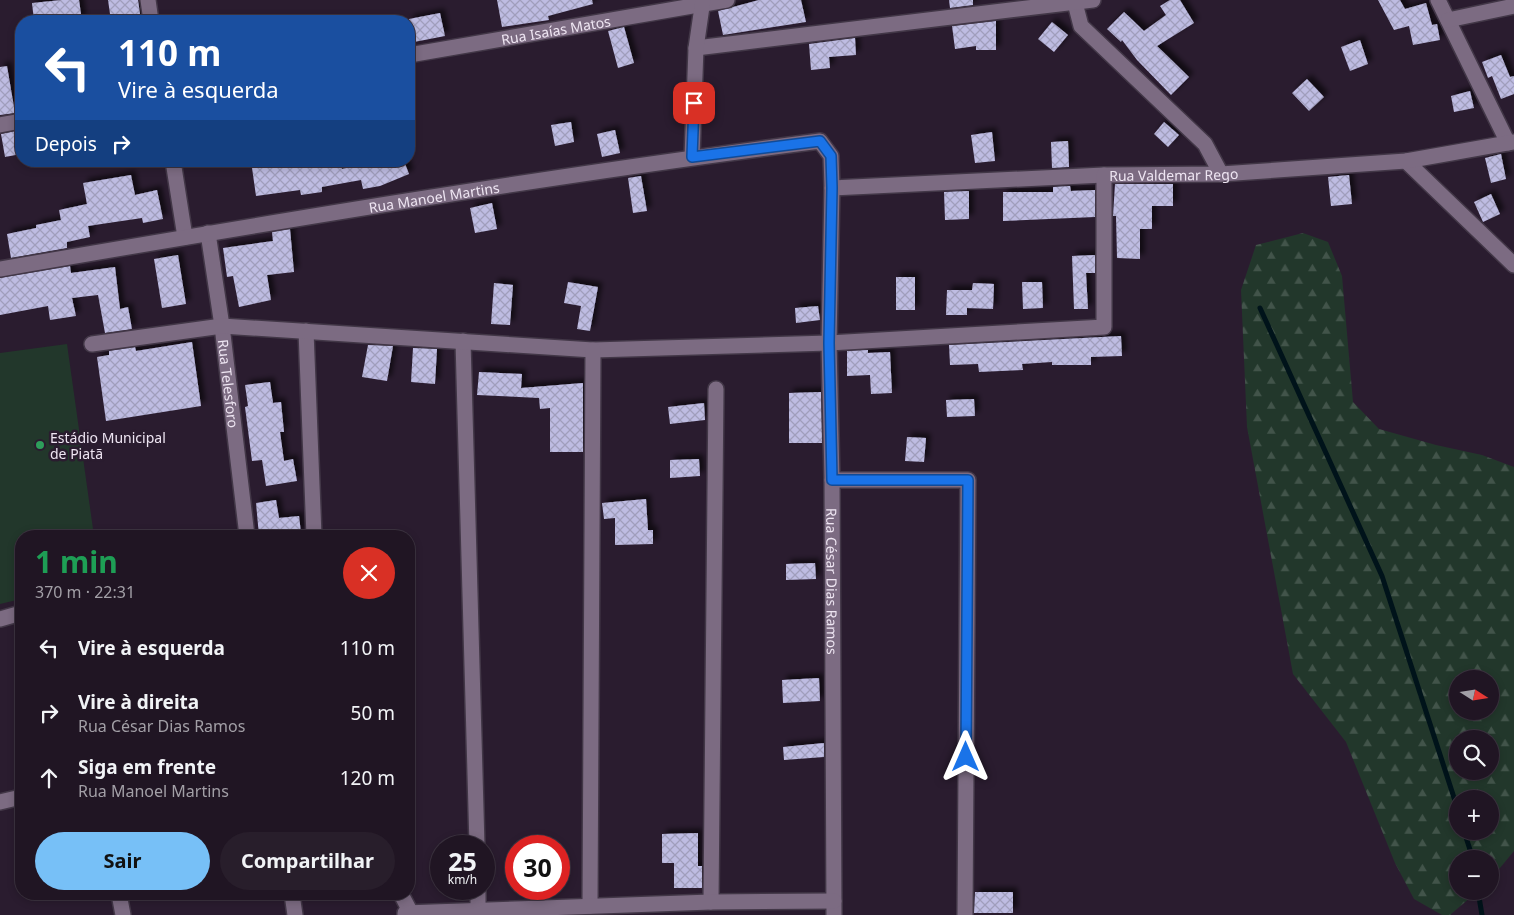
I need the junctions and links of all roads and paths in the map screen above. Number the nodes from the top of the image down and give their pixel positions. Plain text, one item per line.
1 (148, 0) edge
2 (728, 0) edge
3 (1093, 0) edge
4 (1438, 0) edge
5 (703, 2) edge
6 (1076, 3) junction
7 (1514, 6) edge
8 (150, 15) edge
9 (1448, 20) junction
10 (696, 48) junction
11 (415, 54) edge
12 (15, 122) edge
13 (0, 125) edge
14 (1511, 143) edge
15 (692, 157) junction
16 (1406, 161) junction
17 (174, 167) edge
18 (1221, 174) junction
19 (1104, 175) junction
20 (832, 188) junction
21 (208, 233) junction
22 (185, 237) junction
23 (1514, 265) edge
24 (0, 269) edge
25 (222, 326) junction
26 (306, 331) junction
27 (463, 341) junction
28 (829, 343) junction
29 (92, 344) dead end
30 (593, 350) junction
31 (716, 389) dead end
32 (832, 480) junction
33 (246, 530) edge
34 (314, 530) edge
35 (15, 614) edge
36 (0, 618) edge
37 (15, 798) edge
38 (0, 802) edge
39 (477, 835) edge
40 (120, 900) edge
41 (293, 900) edge
42 (403, 900) edge
43 (478, 900) edge
44 (711, 902) junction
45 (590, 906) junction
46 (478, 907) dead end
47 (834, 908) edge
48 (408, 914) edge
49 (123, 915) edge
50 (295, 915) edge
51 (965, 915) edge

1 - 8 street
2 - 5 street, Rua Isaías Matos
3 - 6 street
4 - 9 street
5 - 10 street
5 - 11 street, Rua Isaías Matos
6 - 10 street
6 - 18 street
7 - 9 street
9 - 14 street
10 - 15 street
12 - 13 street
14 - 16 street, Rua Valdemar Rego
15 - 20 street, Rua Manoel Martins
15 - 21 street, Rua Manoel Martins
16 - 18 street, Rua Valdemar Rego
16 - 23 street
17 - 22 street
18 - 19 street, Rua Valdemar Rego
19 - 20 street, Rua Valdemar Rego
19 - 28 street
20 - 28 street, Rua César Dias Ramos
21 - 22 street, Rua Manoel Martins
21 - 25 street, Rua Telesforo
22 - 24 street, Rua Manoel Martins
25 - 26 street
25 - 29 street
25 - 33 street, Rua Telesforo
26 - 27 street
26 - 34 street
27 - 30 street
27 - 39 street
28 - 30 street
28 - 32 street, Rua César Dias Ramos
30 - 45 street
31 - 44 street
32 - 47 street, Rua César Dias Ramos
32 - 51 street
35 - 36 street
37 - 38 street
40 - 49 street
41 - 50 street
42 - 48 street
43 - 46 street
44 - 45 street
44 - 47 street
45 - 48 street

